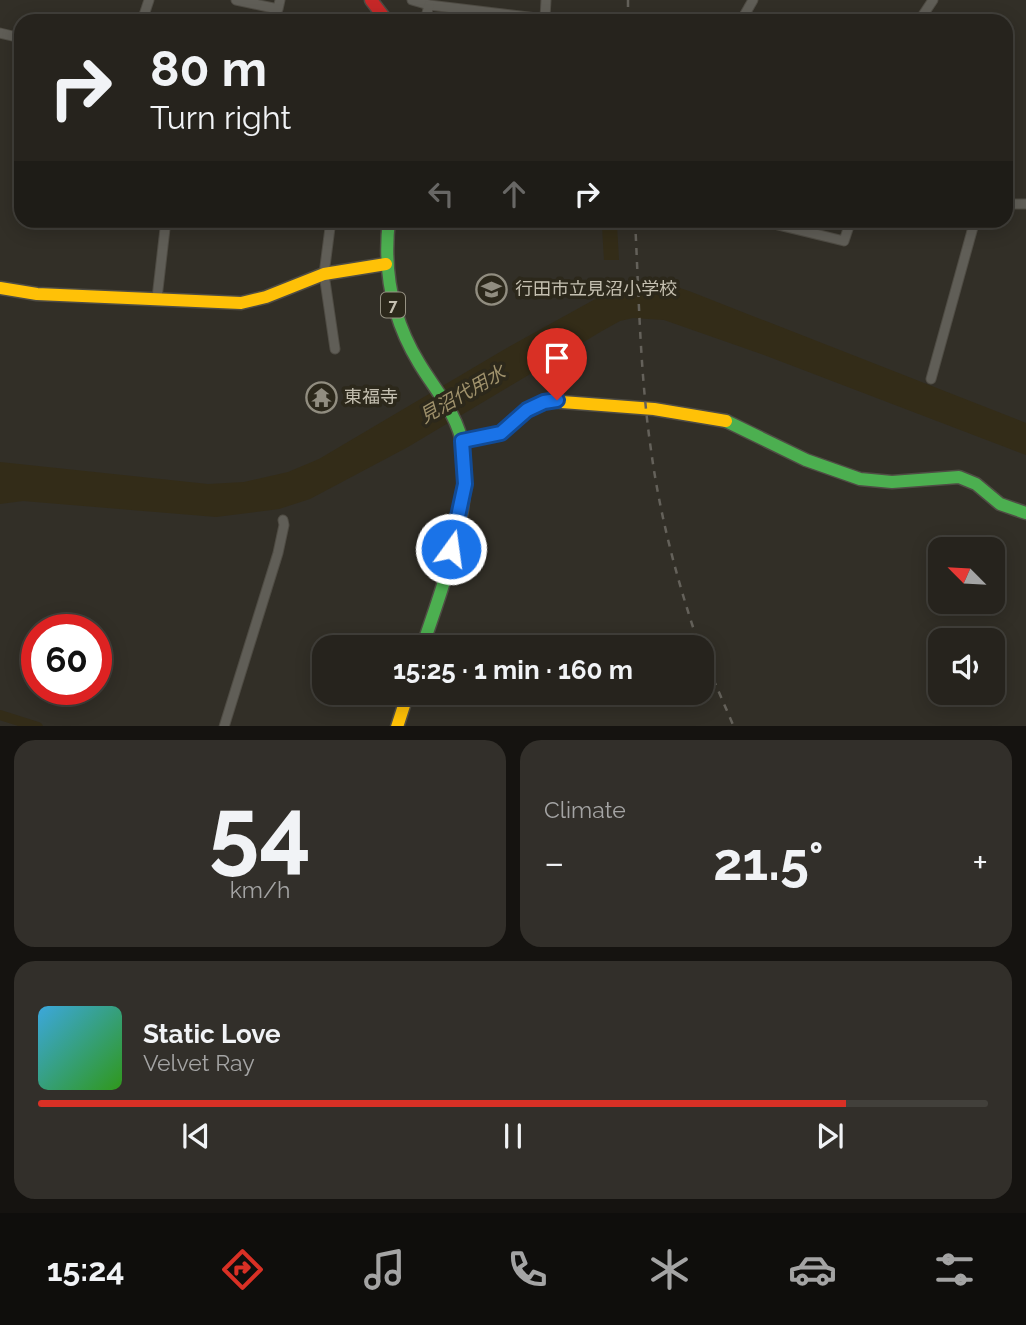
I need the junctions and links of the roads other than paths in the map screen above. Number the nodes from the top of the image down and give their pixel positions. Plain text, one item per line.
1 (236, 0) edge
2 (280, 0) edge
3 (371, 0) edge
4 (412, 0) edge
5 (429, 5) junction
6 (382, 14) edge
7 (427, 14) edge
8 (509, 14) edge
9 (165, 228) edge
10 (330, 228) edge
11 (388, 228) edge
12 (791, 228) edge
13 (849, 228) edge
14 (973, 228) edge
15 (386, 264) junction
16 (324, 274) junction
17 (0, 288) edge
18 (157, 298) junction
19 (335, 349) dead end
20 (931, 379) dead end
21 (462, 441) junction
22 (1026, 513) edge
23 (283, 520) dead end
24 (426, 635) edge
25 (404, 705) edge
26 (224, 726) edge
27 (397, 726) edge

1 - 2 street
3 - 6 street
4 - 5 street
5 - 7 street
5 - 8 street
9 - 18 street
10 - 16 street
11 - 15 street, 7
12 - 13 street
14 - 20 street
15 - 16 street
15 - 21 street, 7
16 - 18 street
16 - 19 street
17 - 18 street
21 - 22 street
21 - 24 street, 7
23 - 26 street
25 - 27 street

